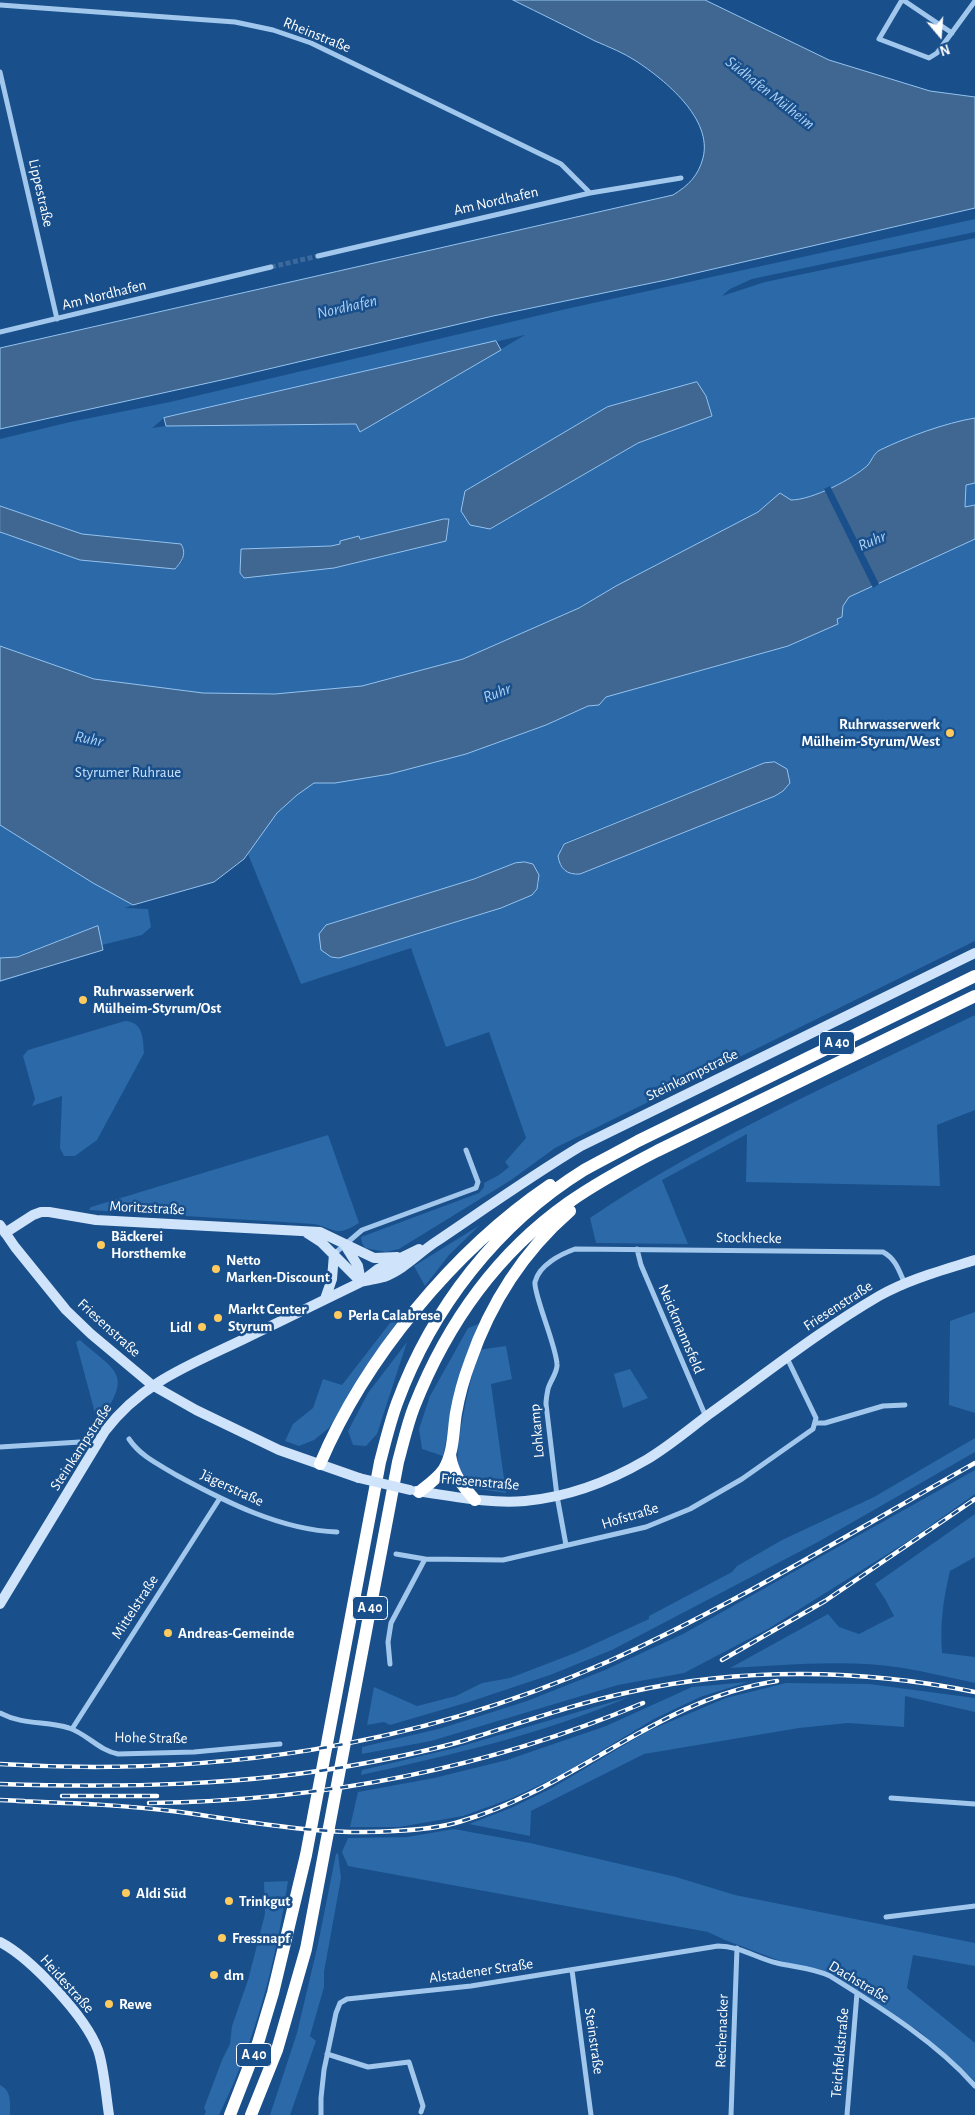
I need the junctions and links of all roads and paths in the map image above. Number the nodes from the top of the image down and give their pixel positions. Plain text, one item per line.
1 (902, 0) edge
2 (975, 1) edge
3 (0, 5) edge
4 (952, 33) junction
5 (0, 72) edge
6 (681, 178) dead end
7 (590, 193) junction
8 (318, 256) tunnel mouth
9 (271, 266) tunnel mouth
10 (57, 319) junction
11 (0, 332) edge
12 (975, 953) edge
13 (975, 976) edge
14 (975, 996) edge
15 (466, 1150) dead end
16 (584, 1170) junction
17 (616, 1173) junction
18 (2, 1229) edge
19 (304, 1232) junction
20 (344, 1244) junction
21 (433, 1244) junction
22 (576, 1249) joint
23 (637, 1249) junction
24 (334, 1254) junction
25 (405, 1256) junction
26 (975, 1260) edge
27 (361, 1282) junction
28 (905, 1284) junction
29 (325, 1299) junction
30 (787, 1358) junction
31 (152, 1385) junction
32 (905, 1405) dead end
33 (706, 1417) junction
34 (816, 1423) junction
35 (129, 1440) dead end
36 (0, 1447) edge
37 (95, 1448) junction
38 (450, 1454) junction
39 (320, 1464) junction
40 (415, 1491) junction
41 (556, 1496) junction
42 (220, 1498) junction
43 (475, 1500) junction
44 (337, 1532) dead end
45 (566, 1545) junction
46 (396, 1554) dead end
47 (425, 1559) junction
48 (0, 1604) edge
49 (390, 1664) dead end
50 (0, 1713) edge
51 (72, 1729) junction
52 (280, 1744) dead end
53 (891, 1798) dead end
54 (975, 1804) edge
55 (975, 1906) edge
56 (886, 1918) dead end
57 (0, 1942) edge
58 (737, 1948) junction
59 (678, 1952) joint
60 (572, 1970) junction
61 (857, 1993) junction
62 (327, 2054) junction
63 (975, 2086) edge
64 (422, 2112) dead end
65 (109, 2115) edge
66 (230, 2115) edge
67 (251, 2115) edge
68 (321, 2115) edge
69 (591, 2115) edge
70 (731, 2115) edge
71 (847, 2115) edge

1 - 4 street
1 - 4 street
2 - 4 street
3 - 7 street, Rheinstraße
5 - 10 street, Lippestraße
6 - 7 street, Am Nordhafen
7 - 8 street, Am Nordhafen
9 - 10 street, Am Nordhafen
10 - 11 street, Am Nordhafen
12 - 21 street, Steinkampstraße
13 - 16 highway, A 40
14 - 17 highway, A 40
15 - 20 street
16 - 39 highway
16 - 66 highway, A 40
17 - 38 highway
17 - 67 highway, A 40
18 - 19 street, Moritzstraße
18 - 31 street, Friesenstraße
19 - 20 street, Moritzstraße
19 - 24 street, Moritzstraße
20 - 24 street
20 - 25 street, Moritzstraße
20 - 27 street
21 - 25 street, Steinkampstraße
21 - 27 street, Steinkampstraße
22 - 23 street, Stockhecke
22 - 41 street, Lohkamp
23 - 28 street, Stockhecke
23 - 33 street, Neickmannsfeld
24 - 27 street, Moritzstraße
24 - 29 street
25 - 27 street, Steinkampstraße
26 - 28 street, Friesenstraße
27 - 29 street, Steinkampstraße
28 - 30 street, Friesenstraße
29 - 31 street, Steinkampstraße
30 - 33 street, Friesenstraße
30 - 34 street
31 - 37 street, Steinkampstraße
31 - 39 street, Friesenstraße
32 - 34 street
33 - 41 street, Friesenstraße
34 - 45 street, Hofstraße
35 - 42 street, Jägerstraße
36 - 37 street
37 - 48 street, Steinkampstraße
38 - 40 highway
38 - 43 highway
39 - 40 street, Friesenstraße, bridge
40 - 43 street, Friesenstraße
41 - 43 street, Friesenstraße
41 - 45 street, Lohkamp
42 - 44 street, Jägerstraße
42 - 51 street, Mittelstraße
45 - 47 street, Hofstraße
46 - 47 street, Hofstraße
47 - 49 street
50 - 51 street, Hohe Straße
51 - 52 street, Hohe Straße
53 - 54 street
55 - 56 street
57 - 65 street, Heidestraße
58 - 59 street, Dachstraße
58 - 61 street, Dachstraße
58 - 70 street, Rechenacker
59 - 60 street, Alstadener Straße
60 - 62 street, Alstadener Straße
60 - 69 street, Steinstraße
61 - 63 street, Dachstraße
61 - 71 street, Teichfeldstraße
62 - 64 street
62 - 68 street, Alstadener Straße

